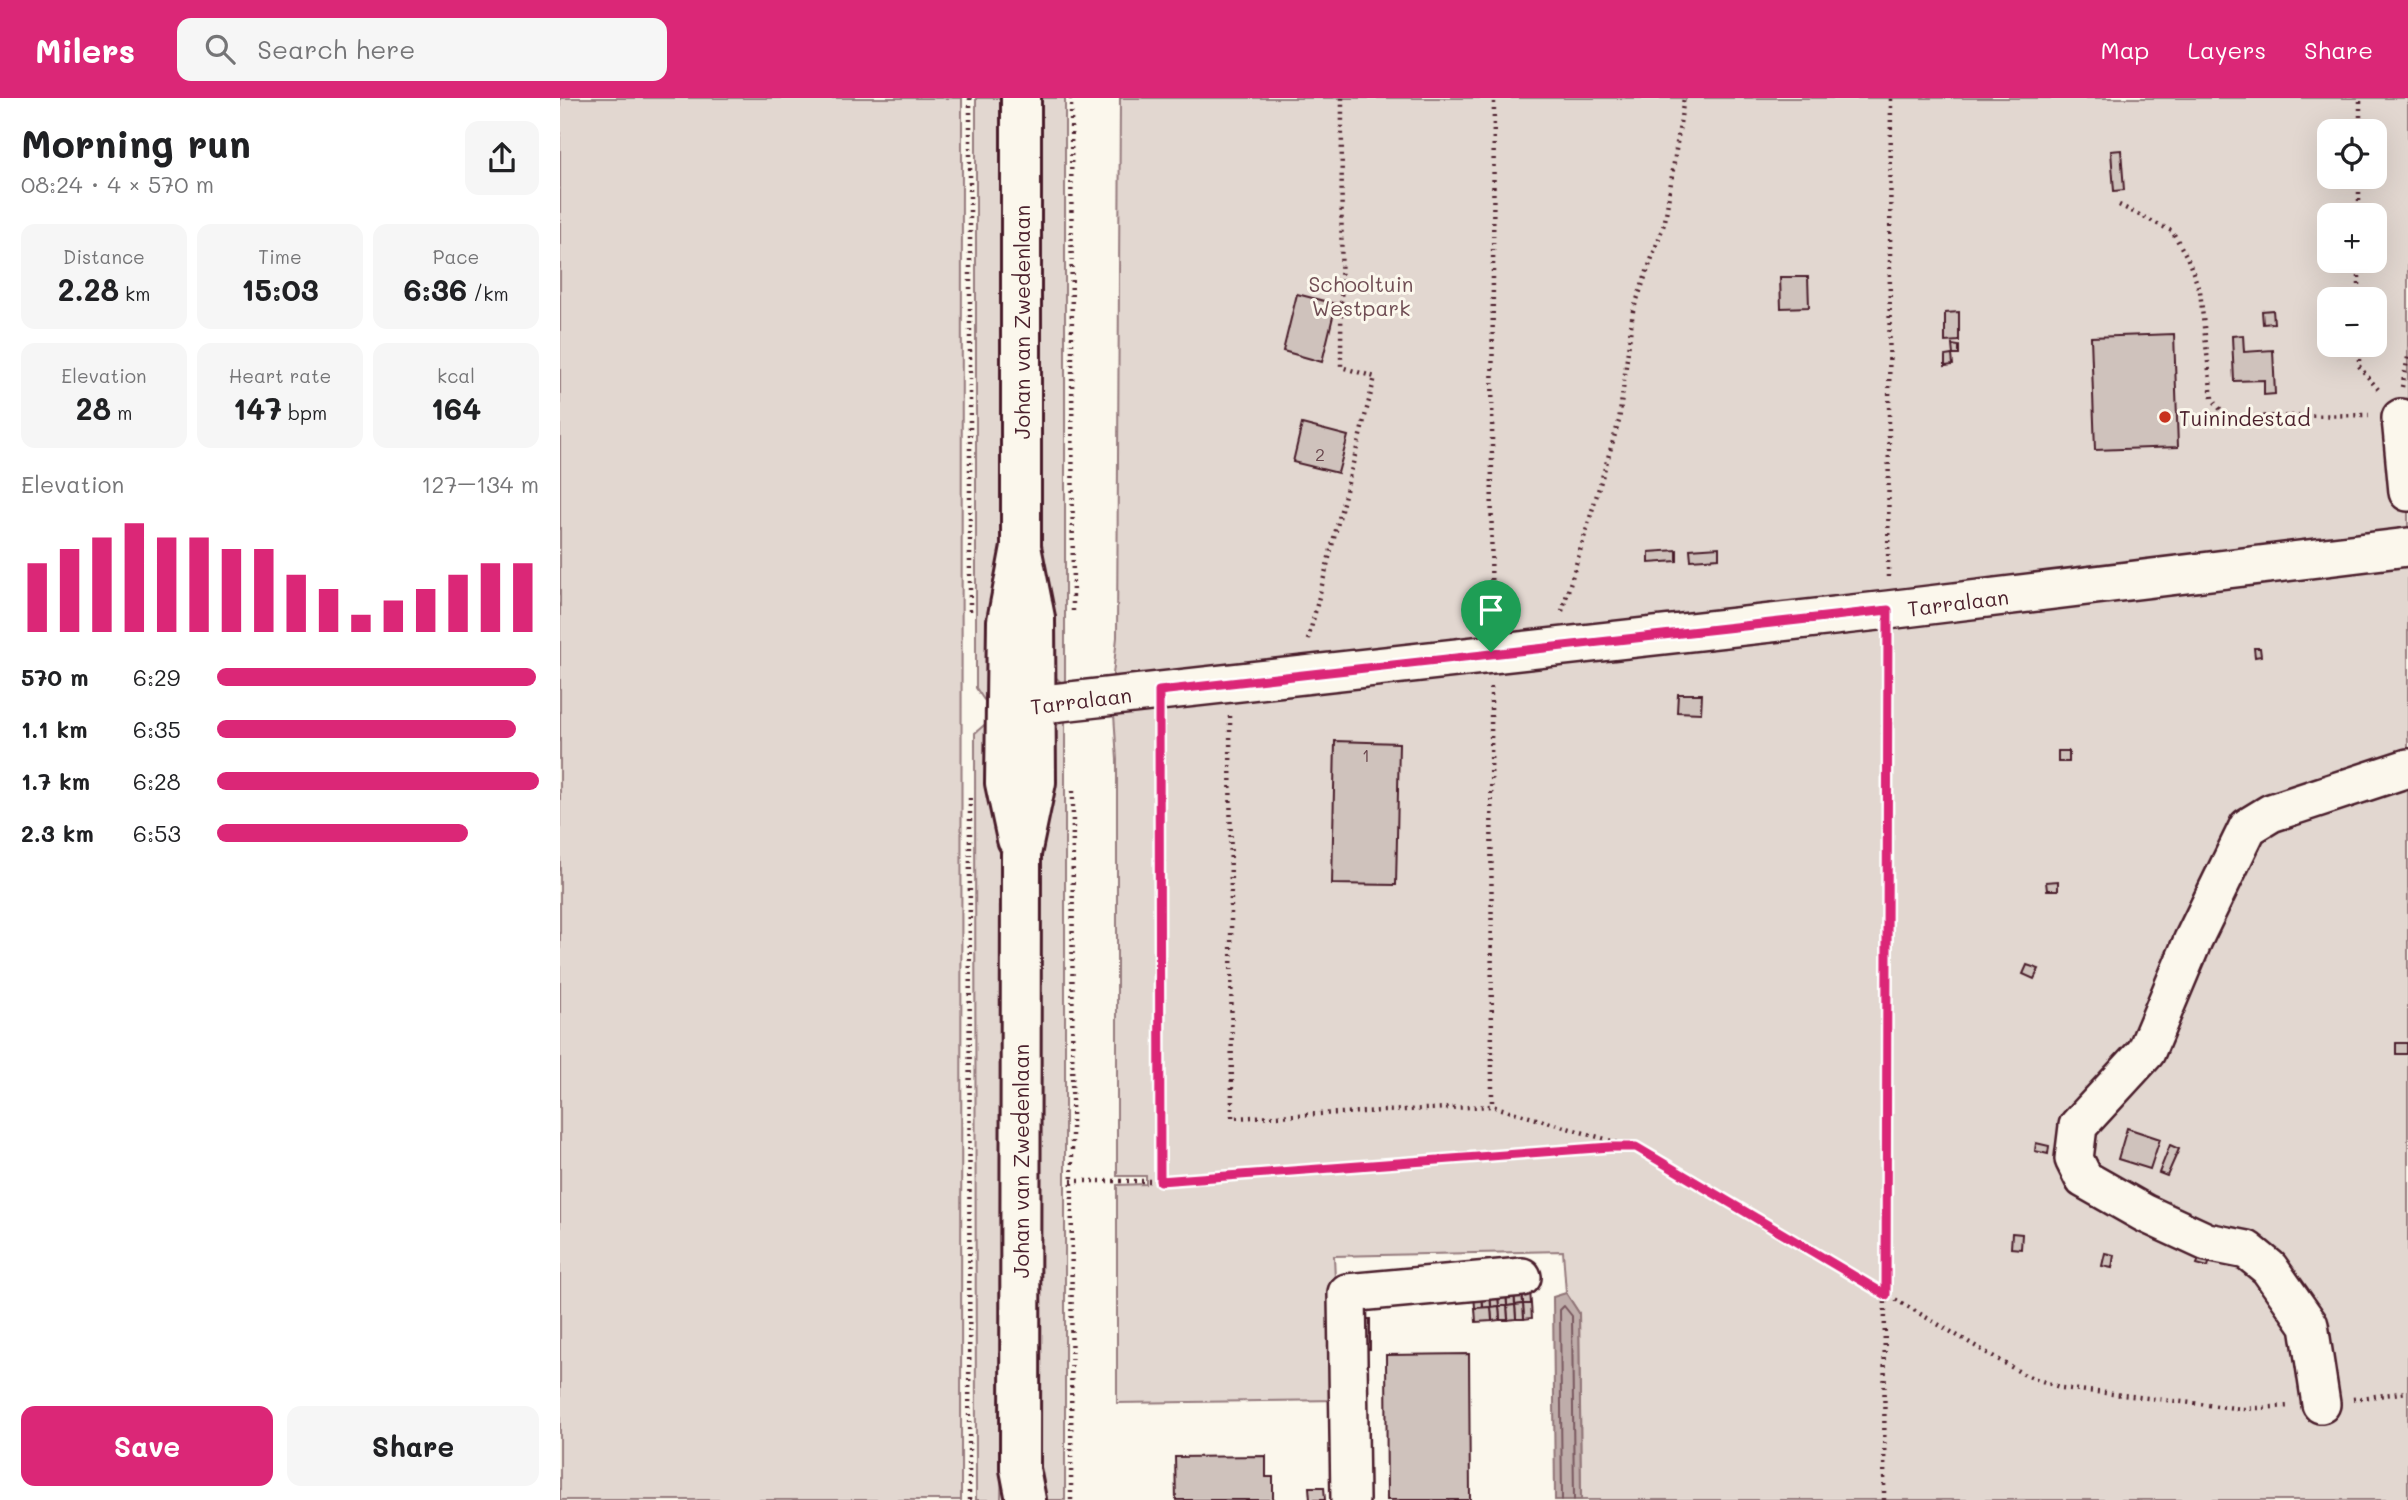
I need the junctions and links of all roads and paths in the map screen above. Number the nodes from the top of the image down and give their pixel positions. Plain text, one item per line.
1 (1021, 98) edge
2 (1342, 98) edge
3 (1494, 98) edge
4 (1684, 98) edge
5 (1891, 98) edge
6 (2360, 98) edge
7 (2360, 119) edge
8 (2119, 205) dead end
9 (2359, 357) edge
10 (2402, 418) junction
11 (2407, 477) edge
12 (2408, 547) edge
13 (1563, 609) dead end
14 (1888, 610) junction
15 (1491, 652) junction
16 (1299, 675) junction
17 (1230, 682) junction
18 (1159, 691) junction
19 (1021, 707) junction
20 (2408, 768) edge
21 (1492, 1105) junction
22 (1636, 1147) junction
23 (1160, 1181) junction
24 (1522, 1278) dead end
25 (1886, 1295) junction
26 (2408, 1392) edge
27 (2321, 1404) junction
28 (1020, 1490) edge
29 (1071, 1500) edge
30 (1350, 1500) edge
31 (1884, 1500) edge

1 - 19 main road, Johan van Zwedenlaan
2 - 16 path
3 - 15 path
4 - 13 path
5 - 14 path
6 - 7 path
8 - 10 path
9 - 10 path
10 - 11 street
12 - 14 street, Tarralaan
14 - 15 street, Tarralaan
14 - 25 path
15 - 16 street, Tarralaan
15 - 21 path
16 - 17 street, Tarralaan
17 - 18 street, Tarralaan
17 - 21 path
18 - 19 street, Tarralaan
18 - 23 path
19 - 28 main road, Johan van Zwedenlaan
20 - 27 street
21 - 22 path
22 - 23 path
22 - 25 path
23 - 29 path
24 - 30 street
25 - 27 path
25 - 31 path
26 - 27 path

